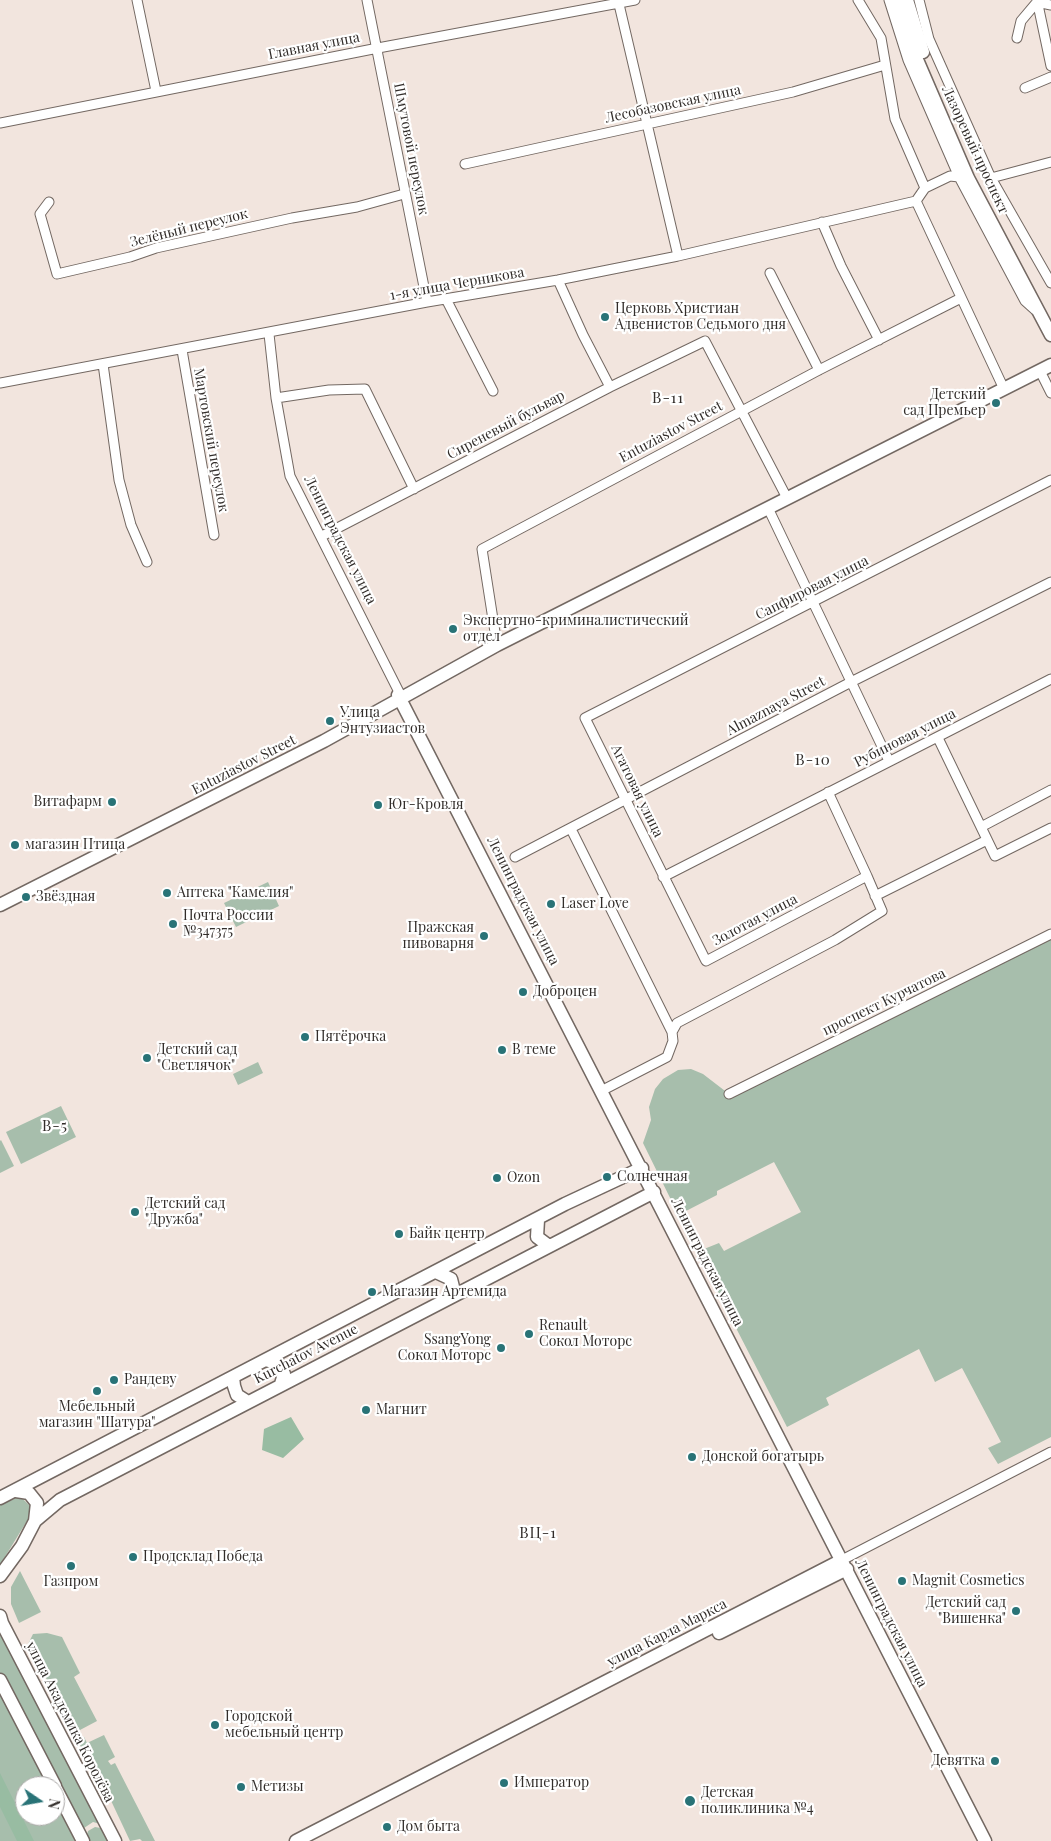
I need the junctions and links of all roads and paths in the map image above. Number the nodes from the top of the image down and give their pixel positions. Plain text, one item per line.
1 (137, 0) edge
2 (367, 0) edge
3 (635, 0) edge
4 (858, 0) edge
5 (888, 0) edge
6 (898, 0) edge
7 (907, 0) edge
8 (919, 0) edge
9 (1037, 1) edge
10 (618, 2) edge
11 (1051, 4) edge
12 (1017, 38) dead end
13 (378, 48) junction
14 (885, 65) junction
15 (1051, 66) edge
16 (1051, 77) edge
17 (1025, 88) dead end
18 (156, 92) junction
19 (0, 123) edge
20 (646, 124) junction
21 (1051, 162) edge
22 (465, 164) dead end
23 (959, 177) junction
24 (991, 178) junction
25 (925, 188) junction
26 (404, 194) junction
27 (916, 201) junction
28 (50, 202) dead end
29 (822, 222) junction
30 (678, 256) junction
31 (770, 273) dead end
32 (558, 280) junction
33 (1051, 283) edge
34 (961, 298) junction
35 (446, 299) junction
36 (427, 302) junction
37 (1045, 315) edge
38 (269, 334) junction
39 (1051, 335) edge
40 (879, 340) junction
41 (182, 350) junction
42 (103, 364) junction
43 (1045, 368) edge
44 (819, 370) junction
45 (0, 383) edge
46 (610, 386) junction
47 (1004, 390) junction
48 (493, 391) dead end
49 (1051, 392) edge
50 (276, 398) junction
51 (741, 412) junction
52 (1051, 480) edge
53 (414, 489) junction
54 (787, 498) junction
55 (768, 508) junction
56 (214, 535) dead end
57 (322, 536) junction
58 (147, 562) dead end
59 (1051, 582) edge
60 (814, 602) junction
61 (497, 645) junction
62 (1051, 678) edge
63 (851, 682) junction
64 (399, 696) junction
65 (585, 718) joint
66 (938, 738) junction
67 (889, 761) junction
68 (1051, 790) edge
69 (828, 792) junction
70 (626, 800) junction
71 (981, 827) junction
72 (1051, 828) edge
73 (571, 829) junction
74 (987, 840) junction
75 (515, 857) dead end
76 (867, 876) junction
77 (663, 877) junction
78 (874, 896) junction
79 (0, 899) edge
80 (0, 905) edge
81 (1051, 934) edge
82 (672, 1032) junction
83 (603, 1090) junction
84 (729, 1094) dead end
85 (641, 1168) junction
86 (654, 1193) junction
87 (538, 1220) junction
88 (549, 1246) junction
89 (436, 1272) junction
90 (448, 1298) junction
91 (266, 1360) junction
92 (234, 1377) junction
93 (281, 1384) junction
94 (248, 1402) junction
95 (1051, 1452) edge
96 (16, 1490) junction
97 (0, 1498) edge
98 (35, 1521) junction
99 (844, 1565) junction
100 (0, 1576) edge
101 (0, 1616) edge
102 (0, 1680) edge
103 (50, 1776) edge
104 (65, 1806) edge
105 (83, 1841) edge
106 (115, 1841) edge
107 (296, 1841) edge
108 (312, 1841) edge
109 (986, 1841) edge

1 - 18 street
2 - 13 street, Шмутовой переулок
3 - 10 street, Главная улица
4 - 14 street
5 - 23 street
6 - 37 street, Лазоревый проспект
7 - 37 street, Лазоревый проспект
8 - 24 street
9 - 11 street
9 - 12 street
9 - 15 street
10 - 13 street, Главная улица
10 - 20 street
13 - 18 street, Главная улица
13 - 26 street, Шмутовой переулок
14 - 20 street, Лесобазовская улица
14 - 25 street
16 - 17 street
18 - 19 street, Главная улица
20 - 22 street, Лесобазовская улица
20 - 30 street
21 - 24 street
23 - 25 street
23 - 37 street
24 - 33 street
25 - 27 street
26 - 28 street, Зелёный переулок
26 - 36 street, Шмутовой переулок
27 - 29 street, 1-я улица Черникова
27 - 34 street
29 - 30 street, 1-я улица Черникова
29 - 40 street
30 - 32 street, 1-я улица Черникова
31 - 44 street
32 - 35 street, 1-я улица Черникова
32 - 46 street
34 - 40 street, Entuziastov Street
34 - 47 street
35 - 36 street, 1-я улица Черникова
35 - 48 street
36 - 38 street, 1-я улица Черникова
37 - 39 street, Лазоревый проспект
38 - 41 street, 1-я улица Черникова
38 - 50 street, Ленинградская улица
40 - 44 street, Entuziastov Street
41 - 42 street, 1-я улица Черникова
41 - 56 street, Мартовский переулок
42 - 45 street, 1-я улица Черникова
42 - 58 street
43 - 47 street, Entuziastov Street
43 - 49 street
44 - 51 street, Entuziastov Street
46 - 51 street, Сиреневый бульвар
46 - 53 street, Сиреневый бульвар
47 - 54 street, Entuziastov Street
50 - 53 street
50 - 57 street, Ленинградская улица
51 - 54 street
51 - 61 street, Entuziastov Street
52 - 60 street, Сапфировая улица
53 - 57 street, Сиреневый бульвар
54 - 55 street, Entuziastov Street
55 - 60 street
55 - 61 street, Entuziastov Street
57 - 64 street, Ленинградская улица
59 - 63 street, Almaznaya Street
60 - 63 street
60 - 65 street, Сапфировая улица
61 - 64 street, Entuziastov Street
62 - 66 street, Рубиновая улица
63 - 67 street
63 - 70 street, Almaznaya Street
64 - 79 street
64 - 80 street, Entuziastov Street
64 - 83 street, Ленинградская улица
64 - 85 street
65 - 70 street, Агатовая улица
66 - 67 street, Рубиновая улица
66 - 71 street
67 - 69 street, Рубиновая улица
68 - 71 street
69 - 76 street
69 - 77 street, Рубиновая улица
70 - 73 street, Almaznaya Street
70 - 77 street, Агатовая улица
71 - 74 street
72 - 74 street
73 - 75 street, Almaznaya Street
73 - 82 street
74 - 78 street
76 - 77 street, Золотая улица
76 - 78 street
78 - 82 street
81 - 84 street, проспект Курчатова
82 - 83 street
83 - 85 street, Ленинградская улица
85 - 86 street, Ленинградская улица
85 - 87 street, Kurchatov Avenue
86 - 88 street, Kurchatov Avenue
86 - 99 street, Ленинградская улица
87 - 88 street
87 - 89 street, Kurchatov Avenue
88 - 90 street, Kurchatov Avenue
89 - 90 street
89 - 91 street, Kurchatov Avenue
90 - 93 street, Kurchatov Avenue
91 - 92 street, Kurchatov Avenue
91 - 93 street
92 - 94 street
92 - 96 street, Kurchatov Avenue
93 - 94 street, Kurchatov Avenue
94 - 98 street, Kurchatov Avenue
95 - 99 street, улица Карла Маркса
96 - 97 street, Kurchatov Avenue
96 - 98 street
98 - 100 street, Kurchatov Avenue
99 - 107 street, улица Карла Маркса
99 - 108 street, улица Карла Маркса
99 - 109 street, Ленинградская улица
101 - 106 street, улица Академика Королёва
102 - 103 street
104 - 105 street

